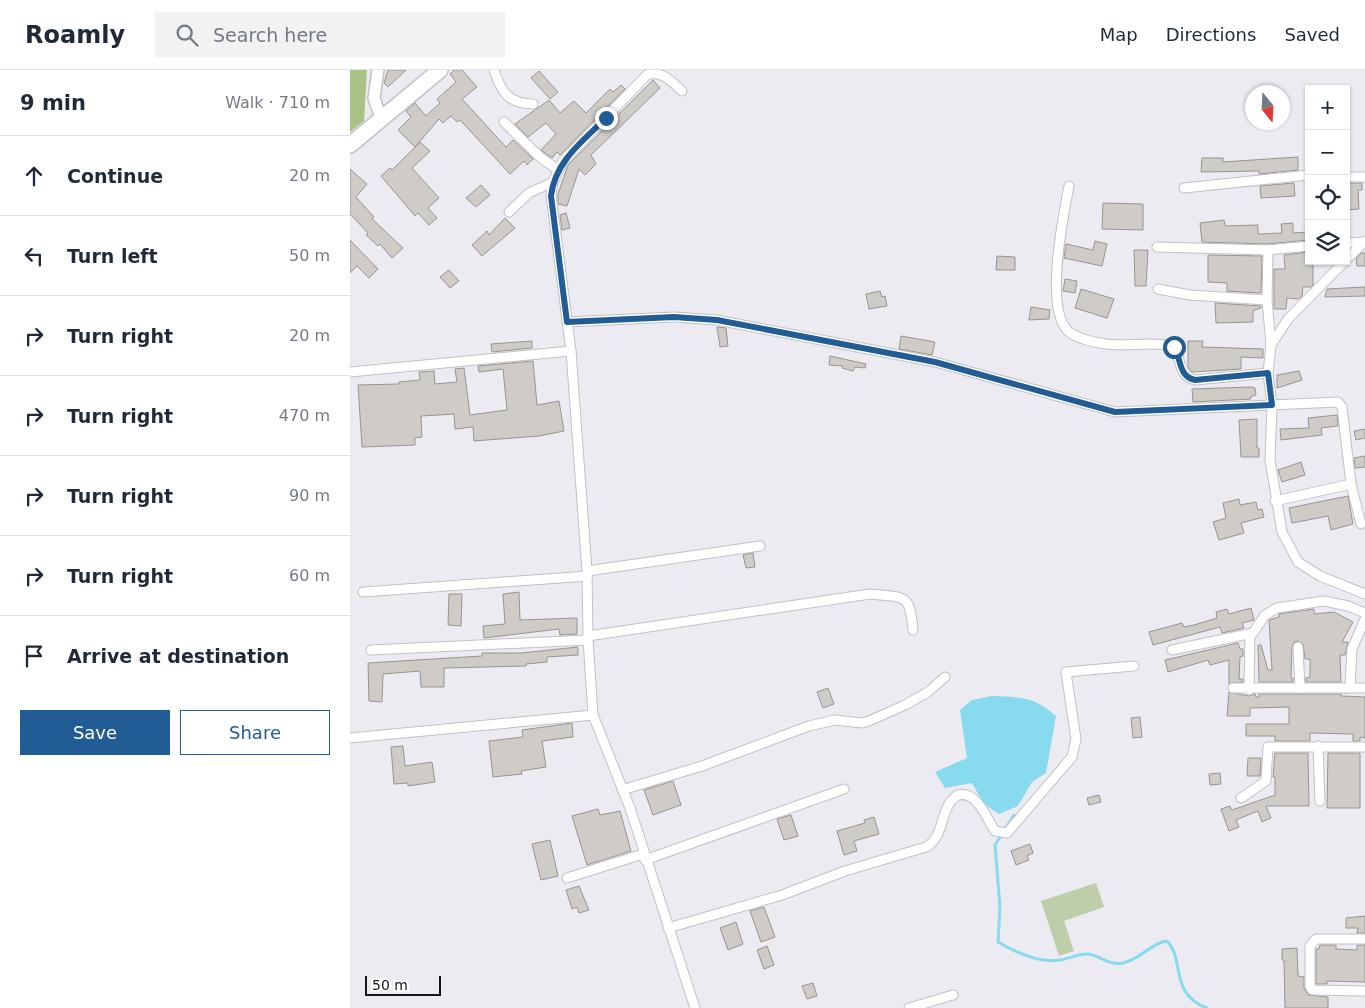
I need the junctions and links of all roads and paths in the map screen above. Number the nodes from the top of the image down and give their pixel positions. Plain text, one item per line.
1 (378, 70) edge
2 (440, 70) edge
3 (494, 70) edge
4 (682, 91) dead end
5 (533, 104) dead end
6 (380, 118) junction
7 (504, 122) dead end
8 (350, 145) edge
9 (558, 170) junction
10 (1305, 175) edge
11 (1350, 177) edge
12 (1365, 177) edge
13 (553, 182) junction
14 (1069, 186) dead end
15 (1184, 188) dead end
16 (509, 212) dead end
17 (1365, 241) edge
18 (1350, 243) edge
19 (1305, 246) edge
20 (1157, 247) dead end
21 (1268, 250) junction
22 (1350, 255) edge
23 (1340, 265) edge
24 (1158, 289) dead end
25 (1267, 300) junction
26 (567, 322) junction
27 (1271, 345) junction
28 (571, 350) junction
29 (350, 372) edge
30 (1268, 373) junction
31 (1272, 405) junction
32 (1351, 484) junction
33 (1275, 501) junction
34 (1361, 524) dead end
35 (760, 546) dead end
36 (587, 574) junction
37 (364, 592) dead end
38 (1365, 594) edge
39 (1365, 613) edge
40 (1365, 619) edge
41 (913, 630) dead end
42 (1250, 634) junction
43 (588, 638) junction
44 (1298, 647) dead end
45 (371, 650) dead end
46 (1172, 650) dead end
47 (1134, 666) dead end
48 (945, 677) dead end
49 (1233, 688) dead end
50 (1300, 688) junction
51 (1350, 688) junction
52 (1365, 688) edge
53 (1249, 690) junction
54 (593, 715) junction
55 (350, 738) edge
56 (1318, 746) junction
57 (1365, 747) edge
58 (844, 789) dead end
59 (622, 790) junction
60 (1242, 798) dead end
61 (1320, 801) dead end
62 (644, 857) junction
63 (567, 878) dead end
64 (668, 928) junction
65 (1365, 939) edge
66 (1365, 991) edge
67 (953, 995) dead end
68 (695, 1008) edge
69 (909, 1008) edge

1 - 6 street
2 - 6 highway
3 - 5 street
4 - 9 street
6 - 8 highway
7 - 9 street
9 - 13 street
10 - 15 street
11 - 12 street
13 - 16 street
13 - 26 street
14 - 30 street
17 - 18 street
17 - 22 street
19 - 21 street
20 - 21 street
21 - 25 street
23 - 27 street
24 - 25 street
25 - 27 street
26 - 28 street
26 - 31 street
27 - 30 street
28 - 29 street
28 - 36 street
30 - 31 street
31 - 32 street
31 - 33 street
32 - 33 street
32 - 34 street
33 - 38 street
35 - 36 street
36 - 37 street
36 - 43 street
39 - 42 street
40 - 51 street
41 - 43 street
42 - 46 street
42 - 53 street
43 - 45 street
43 - 54 street
44 - 50 street
47 - 64 street
48 - 59 street
49 - 53 street
50 - 51 street
50 - 53 street
51 - 52 street
54 - 55 street
54 - 59 street
56 - 57 street
56 - 60 street
56 - 61 street
58 - 62 street
59 - 62 street
62 - 63 street
62 - 64 street
64 - 68 street
65 - 66 street
67 - 69 street

